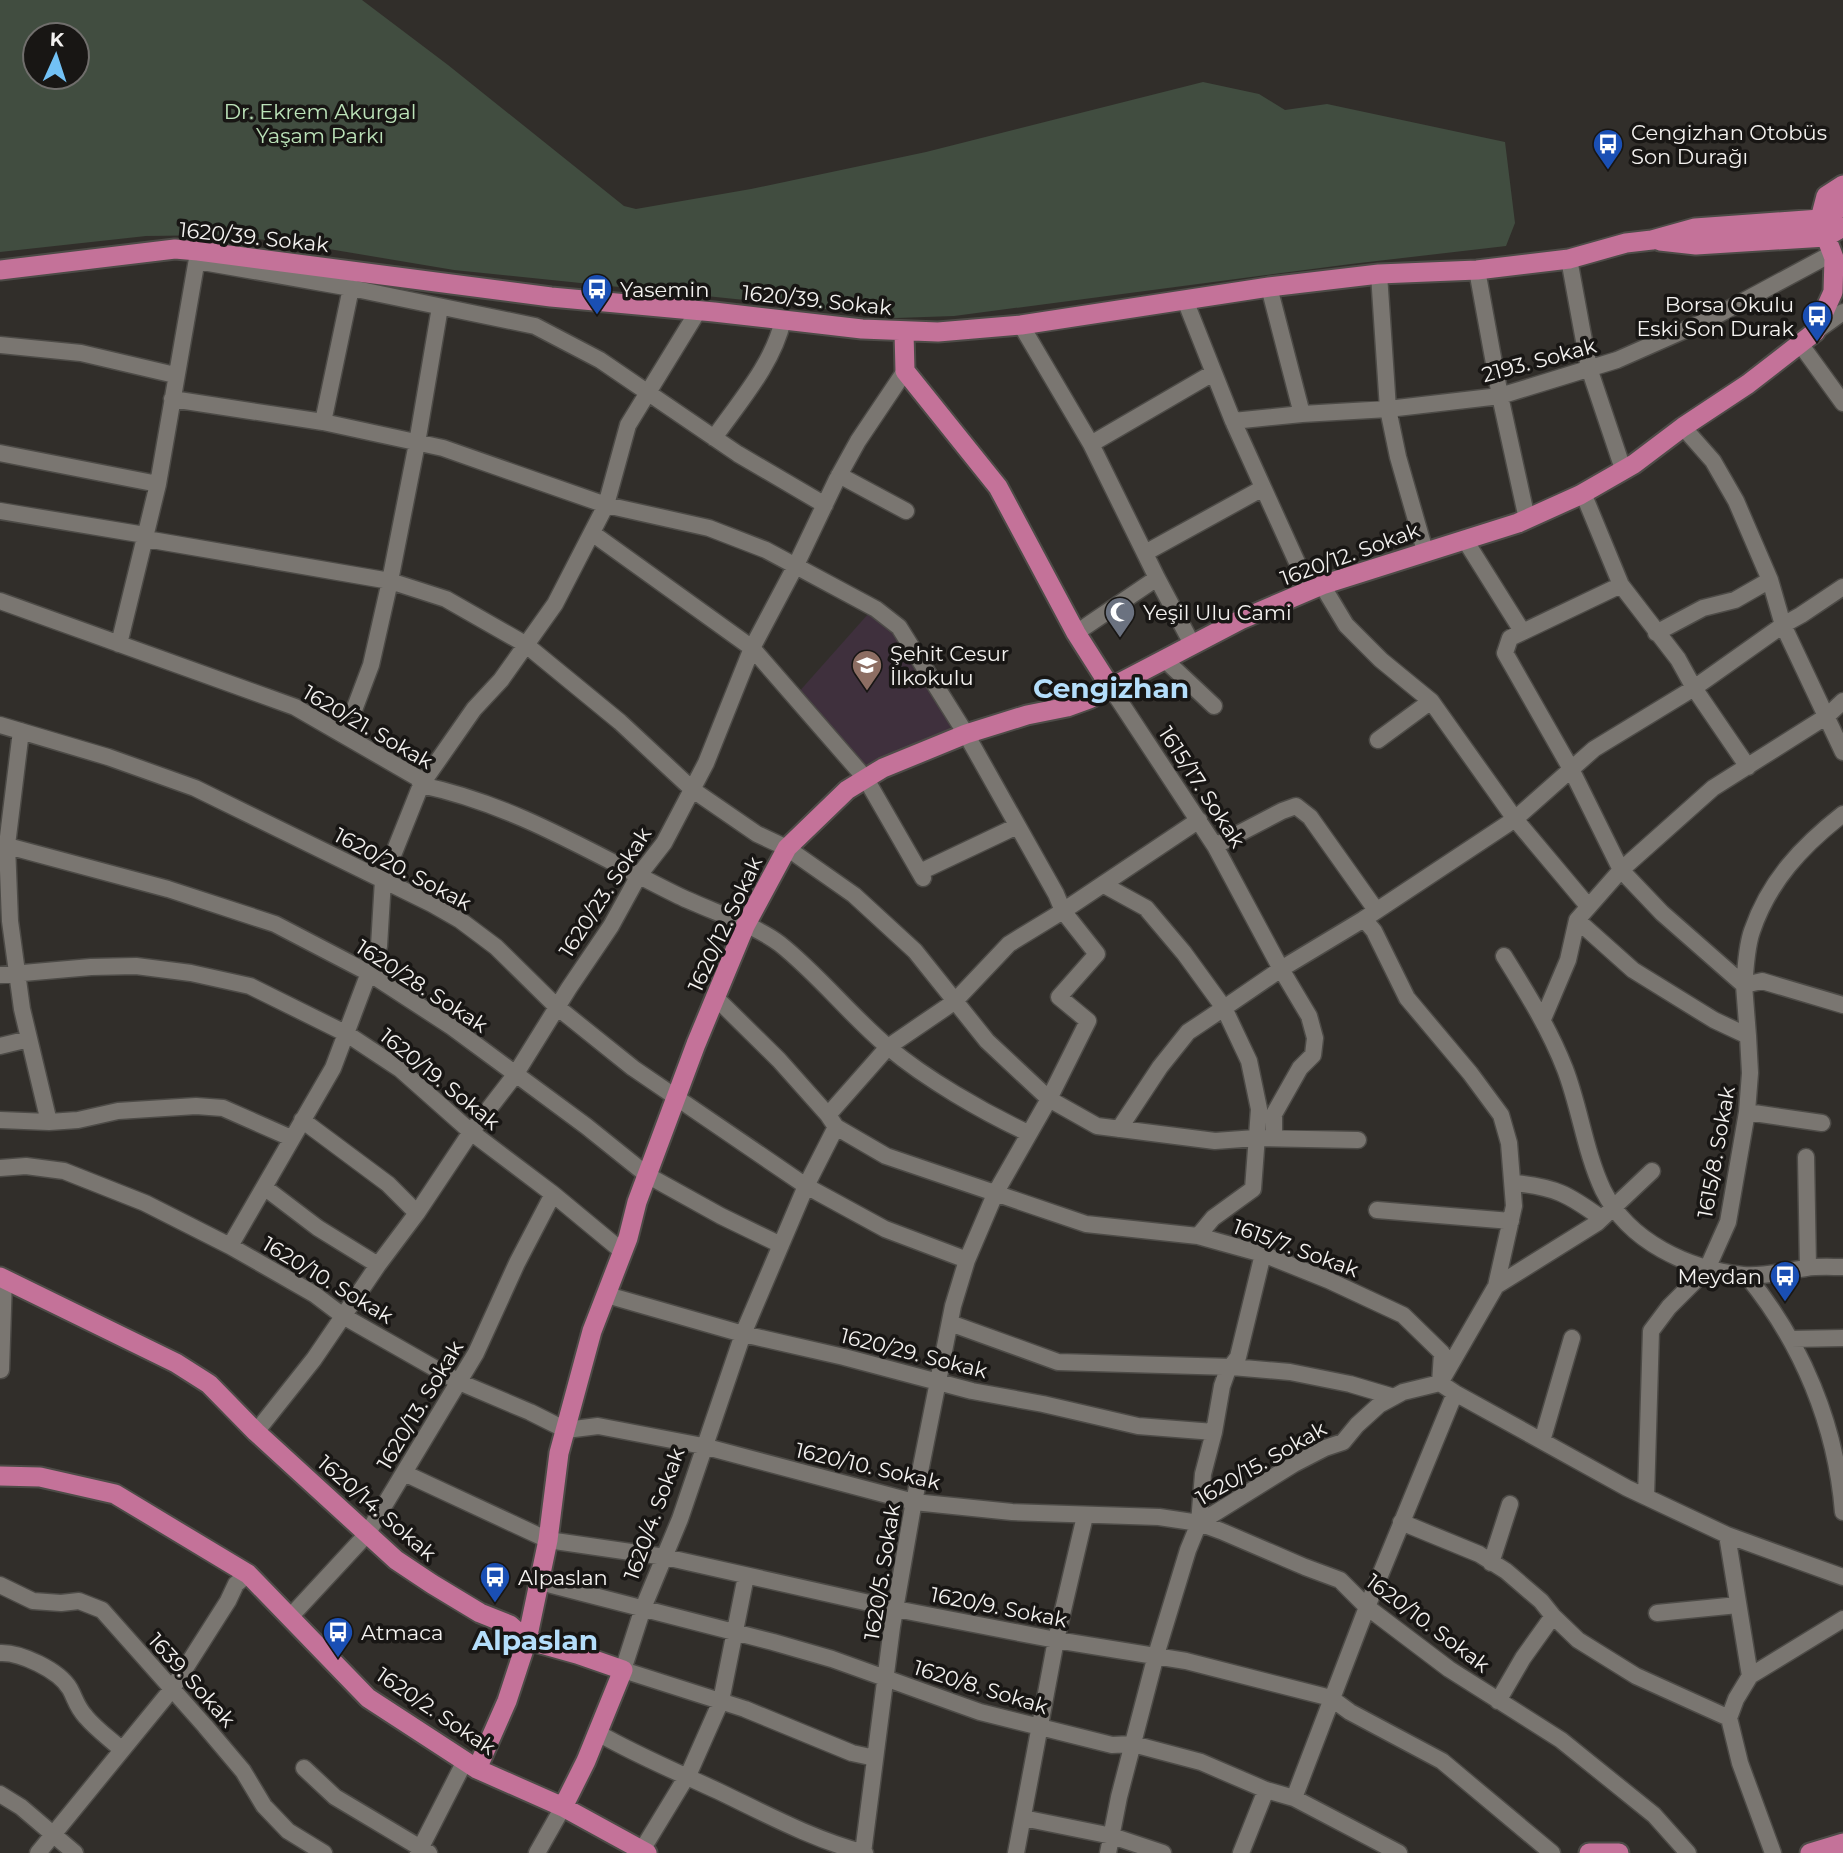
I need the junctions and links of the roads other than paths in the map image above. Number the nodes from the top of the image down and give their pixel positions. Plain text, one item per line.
1 (1843, 184) edge
2 (1843, 206) edge
3 (1830, 234) edge
4 (197, 256) junction
5 (1569, 259) junction
6 (0, 270) edge
7 (1477, 270) junction
8 (1379, 274) junction
9 (1269, 287) junction
10 (351, 288) junction
11 (1185, 300) junction
12 (440, 307) junction
13 (698, 311) junction
14 (1843, 312) edge
15 (783, 320) junction
16 (1021, 325) junction
17 (904, 332) junction
18 (1808, 338) junction
19 (0, 345) edge
20 (1589, 369) junction
21 (905, 371) junction
22 (1213, 373) junction
23 (176, 375) junction
24 (648, 393) junction
25 (1500, 396) junction
26 (172, 399) junction
27 (1843, 403) edge
28 (1388, 409) junction
29 (1302, 414) junction
30 (1233, 421) junction
31 (323, 422) junction
32 (1683, 427) junction
33 (714, 438) junction
34 (417, 443) junction
35 (1091, 444) junction
36 (0, 453) edge
37 (1622, 469) junction
38 (839, 475) junction
39 (158, 484) junction
40 (1263, 488) junction
41 (1583, 493) junction
42 (606, 505) junction
43 (825, 505) junction
44 (0, 511) edge
45 (906, 511) dead end
46 (1527, 519) junction
47 (592, 533) junction
48 (146, 537) junction
49 (1465, 540) junction
50 (1425, 551) junction
51 (1145, 553) junction
52 (796, 565) junction
53 (1157, 578) junction
54 (1770, 580) junction
55 (390, 581) junction
56 (1621, 585) junction
57 (1843, 587) edge
58 (1316, 588) junction
59 (0, 601) edge
60 (1783, 625) junction
61 (1522, 631) junction
62 (1076, 633) junction
63 (1656, 633) junction
64 (119, 644) junction
65 (525, 644) junction
66 (1192, 644) junction
67 (752, 648) junction
68 (1164, 659) junction
69 (1111, 688) junction
70 (1694, 688) junction
71 (1431, 701) junction
72 (1843, 701) edge
73 (1214, 706) dead end
74 (1826, 716) junction
75 (0, 725) edge
76 (21, 731) junction
77 (345, 734) junction
78 (966, 734) junction
79 (1378, 740) dead end
80 (1843, 752) edge
81 (1748, 767) junction
82 (1571, 769) junction
83 (866, 779) junction
84 (421, 785) junction
85 (693, 790) junction
86 (1843, 814) edge
87 (1516, 819) junction
88 (1199, 820) junction
89 (1017, 826) junction
90 (4, 844) edge
91 (1215, 846) junction
92 (787, 848) junction
93 (1621, 870) junction
94 (639, 874) junction
95 (383, 880) junction
96 (1104, 885) junction
97 (1588, 906) junction
98 (1063, 911) junction
99 (1370, 914) junction
100 (1577, 920) junction
101 (745, 926) junction
102 (1504, 956) dead end
103 (1281, 969) junction
104 (369, 973) junction
105 (8, 974) edge
106 (1744, 985) junction
107 (715, 997) junction
108 (954, 1002) junction
109 (1843, 1005) edge
110 (557, 1007) junction
111 (1224, 1008) junction
112 (1543, 1019) junction
113 (346, 1034) junction
114 (1748, 1036) junction
115 (29, 1039) junction
116 (0, 1046) edge
117 (888, 1047) junction
118 (515, 1075) junction
119 (678, 1096) junction
120 (1049, 1099) junction
121 (1747, 1112) junction
122 (0, 1120) edge
123 (302, 1120) junction
124 (832, 1121) junction
125 (48, 1122) junction
126 (1822, 1123) dead end
127 (1119, 1129) junction
128 (471, 1132) junction
129 (1028, 1133) junction
130 (291, 1138) junction
131 (1256, 1138) junction
132 (1274, 1138) junction
133 (1358, 1140) dead end
134 (1806, 1157) dead end
135 (0, 1168) edge
136 (1652, 1171) dead end
137 (647, 1175) junction
138 (1514, 1183) junction
139 (806, 1186) junction
140 (264, 1187) junction
141 (996, 1192) junction
142 (553, 1194) junction
143 (1377, 1210) dead end
144 (417, 1213) junction
145 (1607, 1213) junction
146 (1511, 1221) junction
147 (1198, 1236) junction
148 (782, 1245) junction
149 (230, 1246) junction
150 (623, 1252) junction
151 (1264, 1254) junction
152 (967, 1260) junction
153 (378, 1265) junction
154 (1843, 1266) edge
155 (1808, 1267) junction
156 (1707, 1269) junction
157 (1747, 1276) junction
158 (2, 1278) edge
159 (1496, 1286) junction
160 (607, 1296) junction
161 (343, 1316) junction
162 (950, 1323) junction
163 (743, 1334) junction
164 (1572, 1338) dead end
165 (1843, 1338) edge
166 (1791, 1339) junction
167 (1233, 1367) junction
168 (1, 1370) edge
169 (459, 1382) junction
170 (1440, 1382) junction
171 (939, 1383) junction
172 (1455, 1393) junction
173 (1394, 1397) junction
174 (566, 1430) junction
175 (256, 1432) junction
176 (1214, 1432) junction
177 (1542, 1441) junction
178 (703, 1446) junction
179 (404, 1473) junction
180 (0, 1476) edge
181 (1646, 1497) junction
182 (914, 1502) junction
183 (1510, 1504) dead end
184 (1843, 1512) edge
185 (1085, 1516) junction
186 (1401, 1522) junction
187 (1199, 1523) junction
188 (368, 1534) junction
189 (1727, 1535) junction
190 (548, 1540) junction
191 (665, 1557) junction
192 (1491, 1563) junction
193 (248, 1574) junction
194 (746, 1576) junction
195 (1843, 1577) edge
196 (540, 1582) junction
197 (0, 1584) edge
198 (1738, 1605) junction
199 (1367, 1607) junction
200 (643, 1608) junction
201 (895, 1609) junction
202 (1657, 1613) dead end
203 (291, 1616) junction
204 (1553, 1616) junction
205 (1843, 1619) edge
206 (735, 1632) junction
207 (527, 1640) junction
208 (1056, 1640) junction
209 (0, 1653) edge
210 (1156, 1655) junction
211 (623, 1670) junction
212 (1750, 1676) junction
213 (887, 1680) junction
214 (173, 1689) junction
215 (1331, 1698) junction
216 (1497, 1701) junction
217 (721, 1702) junction
218 (1729, 1718) junction
219 (1039, 1727) junction
220 (598, 1733) junction
221 (1133, 1744) junction
222 (122, 1750) junction
223 (874, 1758) junction
224 (471, 1765) junction
225 (304, 1768) dead end
226 (686, 1777) junction
227 (1266, 1790) junction
228 (0, 1794) edge
229 (1294, 1798) junction
230 (563, 1807) junction
231 (1023, 1818) junction
232 (52, 1833) junction
233 (1112, 1836) junction
234 (1843, 1843) edge
235 (422, 1851) edge
236 (645, 1852) edge
237 (38, 1853) edge
238 (75, 1853) edge
239 (324, 1853) edge
240 (537, 1853) edge
241 (864, 1853) edge
242 (1016, 1853) edge
243 (1108, 1853) edge
244 (1163, 1853) edge
245 (1241, 1853) edge
246 (1399, 1853) edge
247 (1552, 1853) edge
248 (1589, 1853) edge
249 (1619, 1853) edge
250 (1688, 1853) edge
251 (1773, 1853) edge
252 (1810, 1853) edge

1 - 3 main road
2 - 3 main road
3 - 5 main road, 1620/39. Sokak
3 - 18 main road, 1620/12. Sokak
3 - 20 street, 2193. Sokak
4 - 6 main road, 1620/39. Sokak
4 - 10 street
4 - 13 main road, 1620/39. Sokak
4 - 23 street
5 - 7 main road, 1620/39. Sokak
5 - 20 street
7 - 8 main road, 1620/39. Sokak
7 - 25 street
8 - 9 main road, 1620/39. Sokak
8 - 28 street
9 - 11 main road, 1620/39. Sokak
9 - 29 street
10 - 12 street
10 - 31 street
11 - 16 main road, 1620/39. Sokak
11 - 22 street
12 - 24 street
12 - 34 street
13 - 15 main road, 1620/39. Sokak
13 - 24 street
14 - 18 street, 1620/12. Sokak
15 - 17 main road, 1620/39. Sokak
15 - 33 street
16 - 17 main road, 1620/39. Sokak
16 - 35 street
17 - 21 main road
18 - 27 street
18 - 32 main road, 1620/12. Sokak
19 - 23 street
20 - 25 street, 2193. Sokak
20 - 37 street
21 - 38 street, 1620/23. Sokak
21 - 62 main road, 1615/17. Sokak
22 - 30 street
22 - 35 street
23 - 26 street
24 - 33 street
24 - 42 street
25 - 28 street, 2193. Sokak
25 - 46 street
26 - 31 street
26 - 39 street
28 - 29 street, 2193. Sokak
28 - 50 street
29 - 30 street, 2193. Sokak
30 - 40 street
31 - 34 street
32 - 37 main road, 1620/12. Sokak
32 - 54 street
33 - 43 street
34 - 42 street
34 - 55 street
35 - 51 street
36 - 39 street
37 - 41 main road, 1620/12. Sokak
38 - 43 street, 1620/23. Sokak
38 - 45 street
39 - 48 street
40 - 51 street
40 - 58 street
41 - 46 main road, 1620/12. Sokak
41 - 56 street
42 - 47 street
42 - 52 street
43 - 52 street, 1620/23. Sokak
44 - 48 street
46 - 49 main road, 1620/12. Sokak
47 - 65 street
47 - 67 street
48 - 55 street
48 - 64 street
49 - 50 main road, 1620/12. Sokak
49 - 61 street
50 - 58 main road, 1620/12. Sokak
51 - 53 street
52 - 67 street, 1620/23. Sokak
52 - 78 street
53 - 62 street
53 - 66 street
54 - 60 street
54 - 63 street
55 - 65 street
55 - 77 street
56 - 61 street
56 - 63 street
57 - 60 street
58 - 66 main road, 1620/12. Sokak
58 - 71 street
59 - 64 street, 1620/21. Sokak
60 - 70 street
60 - 74 street
61 - 82 street
62 - 69 main road, 1615/17. Sokak
63 - 70 street
64 - 77 street, 1620/21. Sokak
65 - 84 street
65 - 85 street
66 - 68 main road, 1620/12. Sokak
67 - 83 street
67 - 85 street, 1620/23. Sokak
68 - 69 main road, 1620/12. Sokak
68 - 73 street
69 - 78 main road, 1620/12. Sokak
69 - 88 street, 1615/17. Sokak
70 - 81 street
70 - 82 street
71 - 79 street
71 - 87 street
72 - 74 street
74 - 80 street
74 - 81 street
75 - 76 street, 1620/20. Sokak
76 - 90 street
76 - 95 street, 1620/20. Sokak
77 - 84 street, 1620/21. Sokak
78 - 83 main road, 1620/12. Sokak
78 - 89 street
81 - 93 street
82 - 87 street
82 - 93 street
83 - 89 street
83 - 92 main road, 1620/12. Sokak
84 - 94 street, 1620/21. Sokak
84 - 95 street
85 - 92 street
85 - 94 street, 1620/23. Sokak
86 - 106 street, 1615/8. Sokak
87 - 97 street
87 - 99 street
88 - 91 street, 1615/17. Sokak
88 - 96 street, 1620/4. Sokak
89 - 98 street
90 - 104 street, 1620/28. Sokak
90 - 105 street
91 - 99 street
91 - 103 street, 1615/17. Sokak
92 - 101 main road, 1620/12. Sokak
92 - 108 street
93 - 97 street
93 - 106 street
94 - 101 street, 1620/21. Sokak
94 - 110 street, 1620/23. Sokak
95 - 104 street
95 - 110 street, 1620/20. Sokak
96 - 98 street, 1620/4. Sokak
96 - 111 street
97 - 100 street
98 - 108 street, 1620/4. Sokak
98 - 120 street, 1620/5. Sokak
99 - 103 street
99 - 138 street
100 - 112 street
100 - 114 street
101 - 107 main road, 1620/12. Sokak
101 - 117 street, 1620/21. Sokak
102 - 112 street
103 - 111 street
103 - 132 street, 1615/17. Sokak
104 - 113 street
104 - 118 street, 1620/28. Sokak
105 - 113 street, 1620/19. Sokak
105 - 115 street
106 - 109 street
106 - 114 street, 1615/8. Sokak
107 - 119 main road, 1620/12. Sokak
107 - 124 street, 1615/7. Sokak
108 - 117 street, 1620/4. Sokak
108 - 120 street
110 - 118 street, 1620/23. Sokak
110 - 119 street, 1620/20. Sokak
111 - 127 street
111 - 131 street
112 - 145 street
113 - 123 street
113 - 128 street, 1620/19. Sokak
114 - 121 street, 1615/8. Sokak
115 - 116 street
115 - 125 street
117 - 124 street, 1620/4. Sokak
117 - 129 street, 1620/21. Sokak
118 - 128 street, 1620/23. Sokak
118 - 137 street, 1620/28. Sokak
119 - 137 main road, 1620/12. Sokak
119 - 139 street, 1620/20. Sokak
120 - 127 street
120 - 129 street, 1620/5. Sokak
121 - 126 street
121 - 156 street, 1615/8. Sokak
122 - 125 street
123 - 130 street
123 - 144 street
124 - 139 street, 1620/4. Sokak
124 - 141 street, 1615/7. Sokak
125 - 130 street
127 - 131 street
128 - 142 street, 1620/19. Sokak
128 - 144 street, 1620/23. Sokak
129 - 141 street, 1620/5. Sokak
130 - 140 street
131 - 132 street
131 - 147 street
132 - 133 street
134 - 155 street
135 - 149 street, 1620/10. Sokak
136 - 145 street
137 - 148 street, 1620/28. Sokak
137 - 150 main road, 1620/12. Sokak
138 - 145 street
138 - 146 street
139 - 148 street, 1620/4. Sokak
139 - 152 street, 1620/20. Sokak
140 - 149 street
140 - 153 street
141 - 147 street, 1615/7. Sokak
141 - 152 street, 1620/5. Sokak
142 - 150 street, 1620/19. Sokak
142 - 169 street, 1620/13. Sokak
143 - 146 street
144 - 153 street, 1620/23. Sokak
145 - 156 street
145 - 159 street
146 - 159 street
147 - 151 street, 1615/7. Sokak
148 - 163 street, 1620/4. Sokak
149 - 161 street, 1620/10. Sokak
150 - 160 main road, 1620/12. Sokak
151 - 167 street, 1620/15. Sokak
151 - 170 street, 1615/7. Sokak
152 - 162 street, 1620/5. Sokak
153 - 161 street, 1620/23. Sokak
154 - 155 street
155 - 157 street
156 - 157 street
156 - 181 street, 1615/8. Sokak
157 - 166 street
158 - 168 street
158 - 175 main road, 1620/14. Sokak
159 - 170 street
160 - 163 street, 1620/29. Sokak
160 - 174 main road, 1620/12. Sokak
161 - 169 street, 1620/10. Sokak
161 - 175 street, 1620/23. Sokak
162 - 167 street
162 - 171 street, 1620/5. Sokak
163 - 171 street, 1620/29. Sokak
163 - 178 street, 1620/4. Sokak
164 - 177 street
165 - 166 street
166 - 184 street
167 - 173 street
167 - 176 street, 1620/15. Sokak
169 - 174 street, 1620/10. Sokak
169 - 179 street, 1620/13. Sokak
170 - 172 street
170 - 173 street, 1620/15. Sokak
171 - 176 street, 1620/29. Sokak
171 - 182 street, 1620/5. Sokak
172 - 177 street
172 - 186 street
173 - 187 street, 1620/15. Sokak
174 - 178 street, 1620/10. Sokak
174 - 190 main road, 1620/12. Sokak
175 - 188 main road, 1620/14. Sokak
176 - 187 street, 1620/15. Sokak
177 - 181 street
178 - 182 street, 1620/10. Sokak
178 - 191 street, 1620/4. Sokak
179 - 188 street, 1620/13. Sokak
179 - 190 street, 1620/9. Sokak
180 - 193 main road, 1620/2. Sokak
181 - 189 street
182 - 185 street, 1620/10. Sokak
182 - 201 street, 1620/5. Sokak
183 - 192 street
185 - 187 street, 1620/10. Sokak
185 - 208 street
186 - 192 street
186 - 199 street
187 - 199 street, 1620/10. Sokak
187 - 210 street, 1620/15. Sokak
188 - 203 street, 1620/13. Sokak
188 - 207 main road, 1620/14. Sokak
189 - 195 street
189 - 198 street
190 - 191 street, 1620/9. Sokak
190 - 196 main road, 1620/12. Sokak
191 - 194 street, 1620/9. Sokak
191 - 200 street, 1620/4. Sokak
192 - 204 street
193 - 203 main road, 1620/2. Sokak
193 - 214 street
194 - 201 street, 1620/9. Sokak
194 - 206 street
196 - 200 street, 1620/8. Sokak
196 - 207 main road, 1620/12. Sokak
197 - 214 street, 1639. Sokak
198 - 202 street
198 - 212 street
199 - 215 street
199 - 216 street, 1620/10. Sokak
200 - 206 street, 1620/8. Sokak
200 - 211 street, 1620/4. Sokak
201 - 208 street, 1620/9. Sokak
201 - 213 street, 1620/5. Sokak
203 - 224 main road, 1620/2. Sokak
204 - 216 street
204 - 218 street
205 - 212 street
206 - 213 street, 1620/8. Sokak
206 - 217 street
207 - 211 main road, 1620/14. Sokak
207 - 224 main road, 1620/12. Sokak
208 - 210 street, 1620/9. Sokak
208 - 219 street
209 - 222 street
210 - 215 street, 1620/9. Sokak
210 - 221 street, 1620/15. Sokak
211 - 217 street, 1620/14. Sokak
211 - 220 main road, 1620/4. Sokak
212 - 218 street
213 - 219 street, 1620/8. Sokak
213 - 223 street, 1620/5. Sokak
214 - 222 street
214 - 239 street, 1639. Sokak
215 - 229 street
215 - 247 street, 1620/9. Sokak
216 - 250 street, 1620/10. Sokak
217 - 223 street, 1620/14. Sokak
217 - 226 street
218 - 251 street
219 - 221 street, 1620/8. Sokak
219 - 231 street
220 - 226 street
220 - 230 main road, 1620/4. Sokak
221 - 227 street, 1620/8. Sokak
221 - 233 street, 1620/15. Sokak
222 - 232 street
223 - 241 street, 1620/5. Sokak
224 - 230 main road, 1620/2. Sokak
224 - 235 street
225 - 235 street
226 - 236 street
226 - 241 street
227 - 229 street, 1620/8. Sokak
227 - 245 street
228 - 232 street
229 - 246 street, 1620/8. Sokak
230 - 236 main road, 1620/2. Sokak
230 - 240 street, 1620/4. Sokak
231 - 233 street
231 - 242 street
232 - 237 street
232 - 238 street
233 - 243 street, 1620/15. Sokak
233 - 244 street
234 - 252 main road
248 - 249 main road

